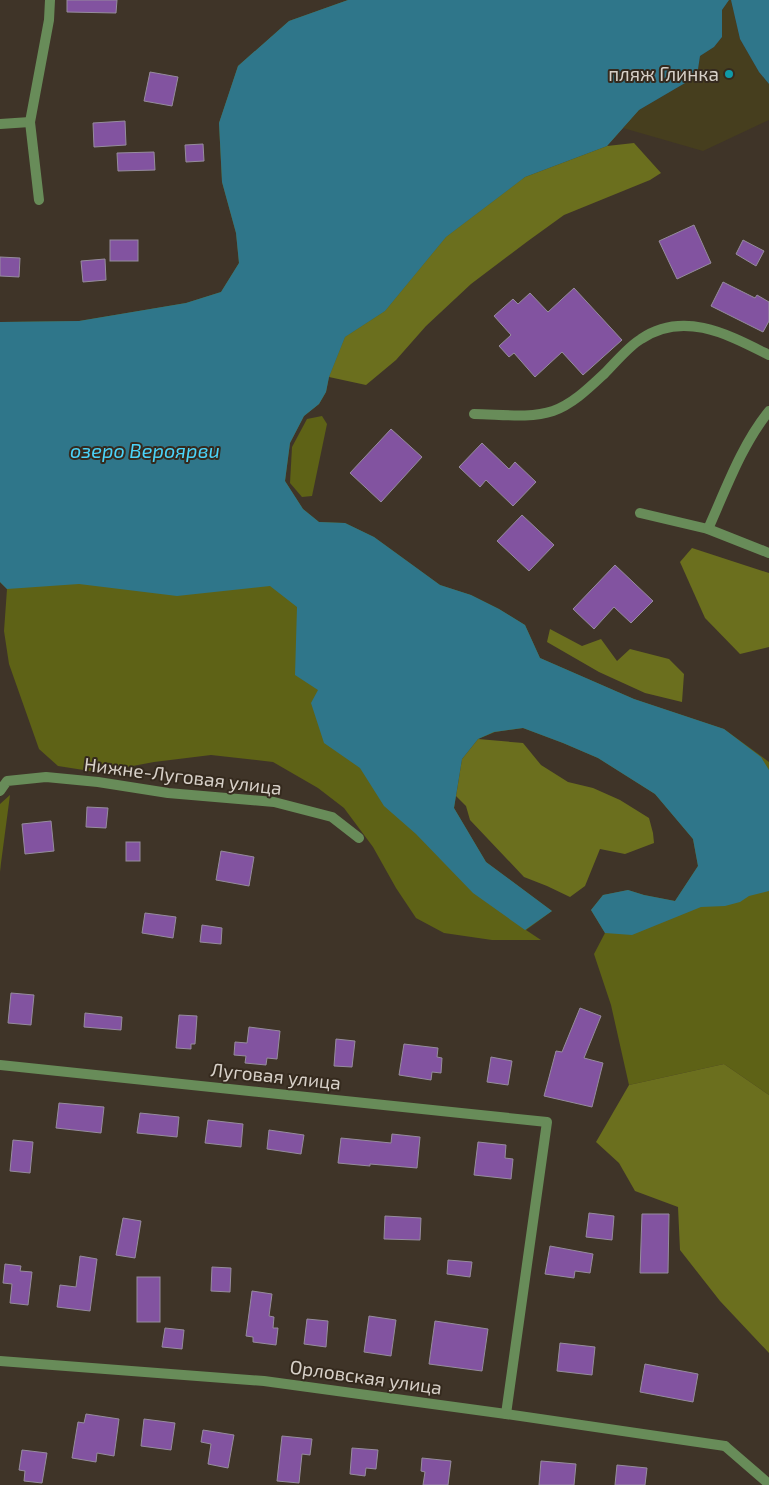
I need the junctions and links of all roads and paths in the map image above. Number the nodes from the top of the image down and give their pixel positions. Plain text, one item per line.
1 (50, 0) edge
2 (30, 122) junction
3 (0, 124) edge
4 (39, 200) dead end
5 (769, 355) edge
6 (769, 411) edge
7 (474, 414) dead end
8 (640, 513) dead end
9 (708, 529) junction
10 (769, 553) edge
11 (0, 791) edge
12 (359, 838) dead end
13 (0, 1065) edge
14 (0, 1361) edge
15 (506, 1414) junction
16 (769, 1484) edge

1 - 2 street
2 - 3 street
2 - 4 street
5 - 7 street
6 - 9 street
8 - 9 street
9 - 10 street
11 - 12 street, Нижне-Луговая улица
13 - 15 street, Луговая улица
14 - 15 street, Орловская улица
15 - 16 street, Орловская улица

